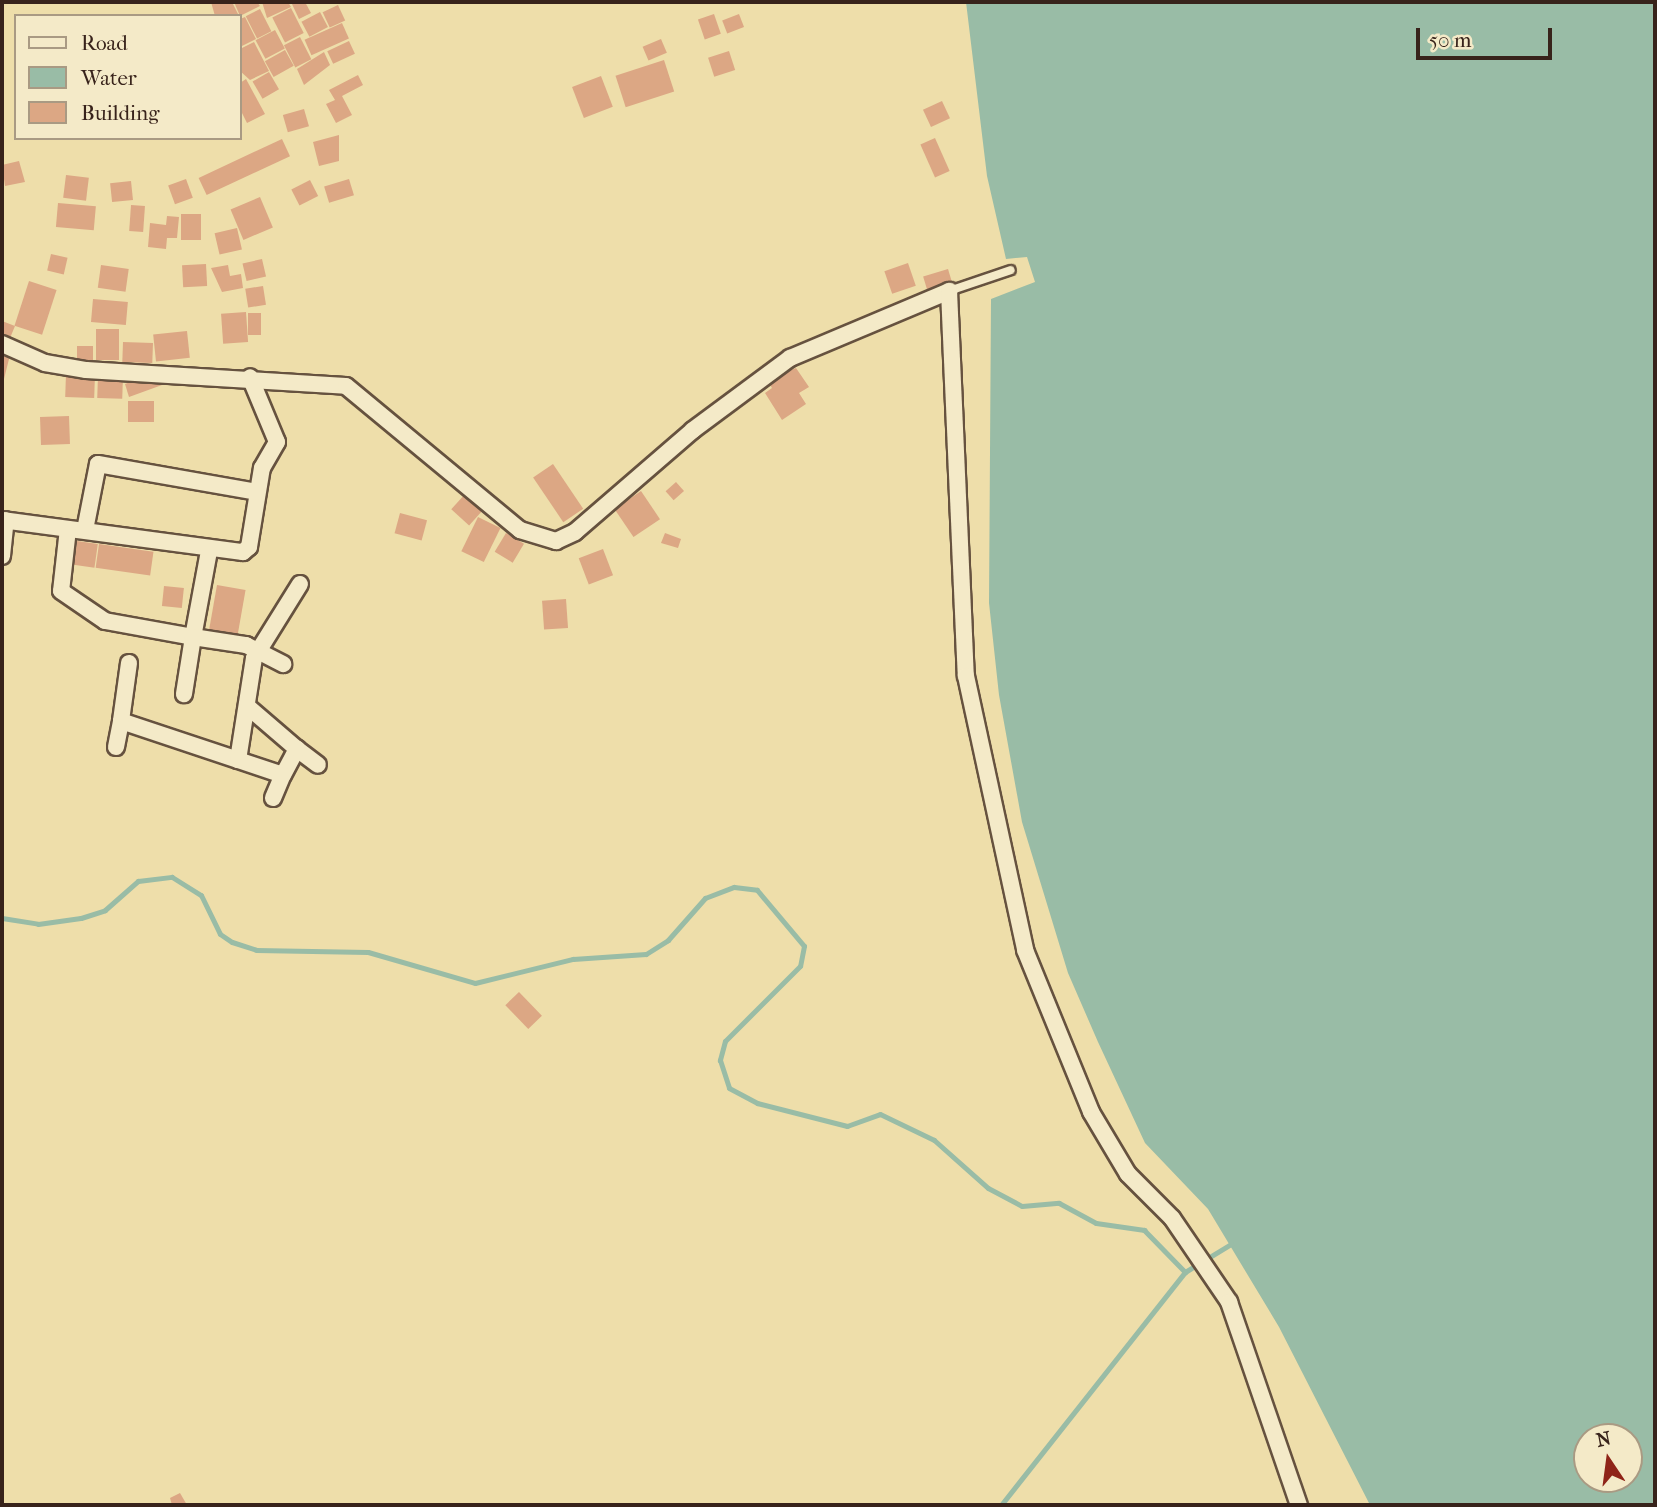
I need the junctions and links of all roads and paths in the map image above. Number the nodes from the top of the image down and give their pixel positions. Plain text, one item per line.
1 (1011, 270) dead end
2 (949, 291) junction
3 (2, 344) edge
4 (250, 377) junction
5 (257, 492) junction
6 (4, 520) edge
7 (68, 529) junction
8 (85, 530) junction
9 (209, 551) junction
10 (2, 556) edge
11 (300, 584) dead end
12 (193, 637) junction
13 (260, 652) junction
14 (129, 663) dead end
15 (282, 664) dead end
16 (184, 694) dead end
17 (247, 706) junction
18 (121, 721) junction
19 (116, 747) dead end
20 (297, 748) junction
21 (238, 760) junction
22 (318, 765) dead end
23 (283, 775) junction
24 (273, 798) dead end
25 (1300, 1505) edge

1 - 2 lane
2 - 4 street
2 - 25 street
3 - 4 street
4 - 5 street
5 - 8 street
5 - 9 street
6 - 7 street
6 - 10 street
7 - 8 street
7 - 12 street
8 - 9 street
9 - 12 street
11 - 13 street
12 - 13 street
12 - 16 street
13 - 15 street
13 - 17 street
14 - 18 street
17 - 20 street
17 - 21 street
18 - 19 street
18 - 21 street
20 - 22 street
20 - 23 street
21 - 23 street
23 - 24 street

